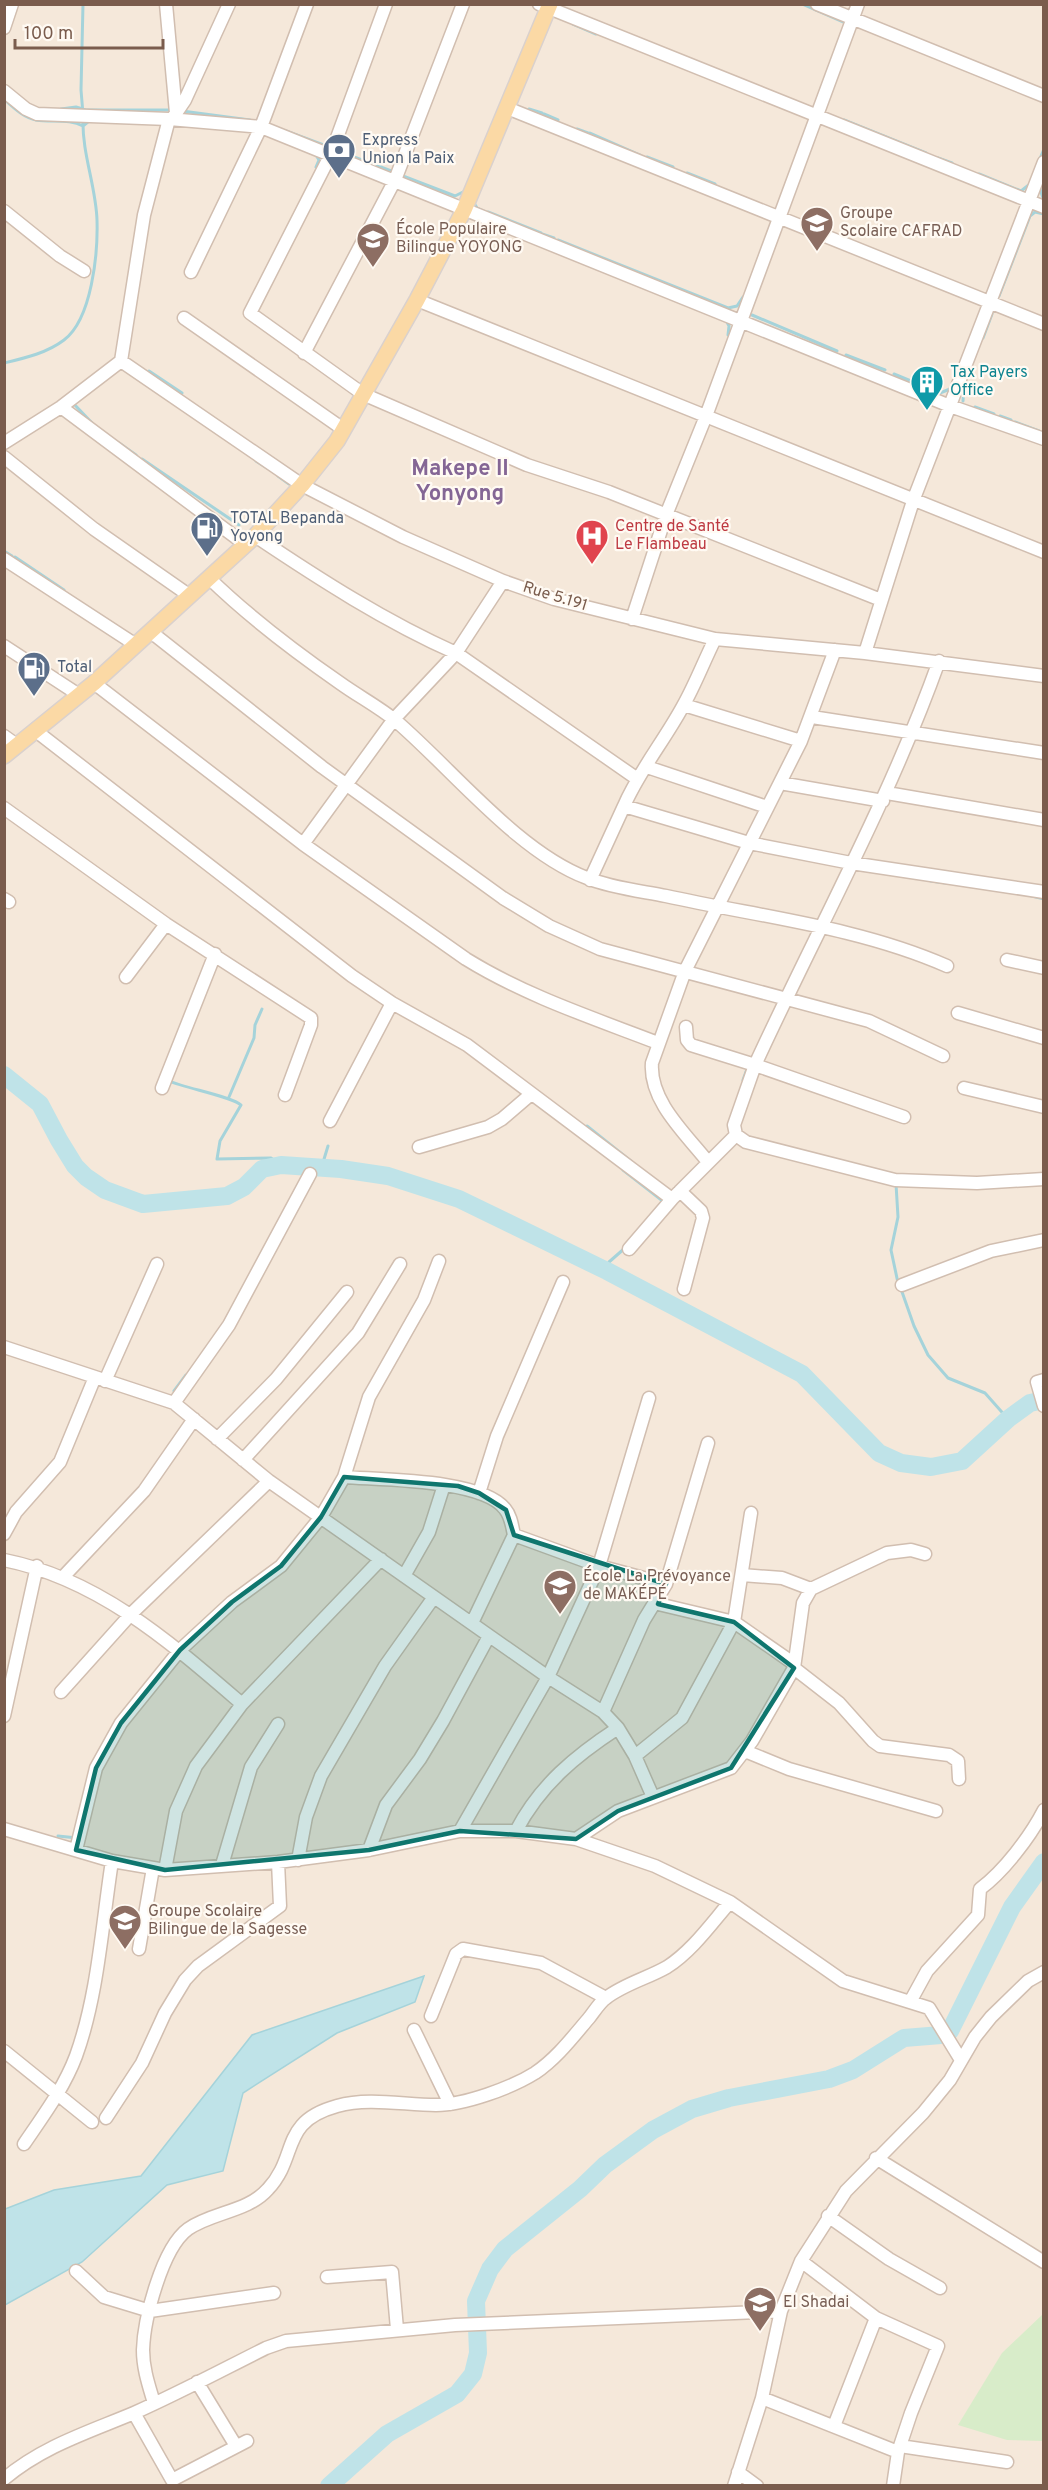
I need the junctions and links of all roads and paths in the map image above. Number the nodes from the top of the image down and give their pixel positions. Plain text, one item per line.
1 (12, 4) edge
2 (166, 4) edge
3 (229, 4) edge
4 (307, 4) edge
5 (386, 4) edge
6 (463, 4) edge
7 (817, 4) edge
8 (858, 4) edge
9 (546, 6) edge
10 (853, 19) junction
11 (4, 28) edge
12 (1044, 96) edge
13 (7, 98) edge
14 (507, 108) junction
15 (819, 115) junction
16 (172, 117) junction
17 (261, 127) junction
18 (331, 154) junction
19 (1044, 162) edge
20 (395, 180) junction
21 (1029, 201) junction
22 (1044, 207) edge
23 (464, 210) junction
24 (4, 211) edge
25 (779, 216) junction
26 (84, 271) dead end
27 (191, 272) dead end
28 (417, 300) junction
29 (990, 302) junction
30 (184, 318) dead end
31 (741, 319) junction
32 (1044, 324) edge
33 (304, 353) junction
34 (121, 361) junction
35 (363, 394) junction
36 (950, 406) junction
37 (61, 407) junction
38 (706, 416) junction
39 (343, 429) junction
40 (1044, 439) edge
41 (4, 443) edge
42 (4, 457) edge
43 (302, 485) junction
44 (913, 501) junction
45 (666, 515) junction
46 (250, 540) junction
47 (1044, 552) edge
48 (4, 559) edge
49 (209, 578) junction
50 (503, 581) junction
51 (190, 596) junction
52 (880, 600) junction
53 (632, 620) junction
54 (151, 632) junction
55 (715, 639) junction
56 (136, 645) junction
57 (4, 646) edge
58 (835, 650) junction
59 (456, 653) junction
60 (865, 653) junction
61 (939, 661) junction
62 (1044, 676) edge
63 (94, 683) junction
64 (79, 695) junction
65 (684, 705) junction
66 (812, 717) junction
67 (394, 719) junction
68 (36, 731) junction
69 (913, 735) junction
70 (4, 736) edge
71 (801, 741) junction
72 (18, 746) junction
73 (1044, 753) edge
74 (4, 756) edge
75 (647, 767) junction
76 (636, 778) junction
77 (780, 783) junction
78 (348, 784) junction
79 (885, 797) junction
80 (624, 806) junction
81 (767, 807) junction
82 (4, 808) edge
83 (1044, 820) edge
84 (749, 843) junction
85 (303, 844) junction
86 (851, 863) junction
87 (590, 880) junction
88 (1044, 892) edge
89 (718, 908) junction
90 (166, 924) junction
91 (822, 926) junction
92 (215, 954) junction
93 (1007, 960) dead end
94 (947, 966) dead end
95 (1044, 968) edge
96 (685, 971) junction
97 (126, 977) dead end
98 (786, 998) junction
99 (392, 1003) junction
100 (958, 1012) dead end
101 (687, 1028) dead end
102 (1044, 1038) edge
103 (658, 1043) junction
104 (943, 1056) dead end
105 (755, 1065) junction
106 (162, 1088) dead end
107 (964, 1088) dead end
108 (285, 1095) dead end
109 (530, 1095) junction
110 (1044, 1107) edge
111 (904, 1116) dead end
112 (330, 1121) dead end
113 (736, 1136) junction
114 (419, 1147) dead end
115 (708, 1162) junction
116 (310, 1174) dead end
117 (1044, 1179) edge
118 (676, 1195) junction
119 (1044, 1240) edge
120 (629, 1249) dead end
121 (439, 1261) dead end
122 (157, 1264) dead end
123 (400, 1264) dead end
124 (563, 1282) dead end
125 (902, 1285) dead end
126 (684, 1289) dead end
127 (347, 1292) dead end
128 (6, 1350) edge
129 (100, 1379) junction
130 (1044, 1380) edge
131 (649, 1398) dead end
132 (174, 1403) junction
133 (1044, 1406) edge
134 (194, 1419) junction
135 (217, 1439) junction
136 (708, 1443) dead end
137 (243, 1460) junction
138 (344, 1477) junction
139 (269, 1481) junction
140 (444, 1485) junction
141 (479, 1493) junction
142 (751, 1513) dead end
143 (321, 1516) junction
144 (4, 1533) edge
145 (514, 1535) junction
146 (925, 1554) dead end
147 (381, 1558) junction
148 (4, 1560) edge
149 (37, 1566) junction
150 (599, 1566) junction
151 (404, 1575) junction
152 (742, 1575) junction
153 (64, 1576) junction
154 (666, 1584) junction
155 (811, 1589) junction
156 (434, 1597) junction
157 (654, 1603) junction
158 (131, 1614) junction
159 (734, 1622) junction
160 (472, 1623) junction
161 (489, 1636) junction
162 (180, 1650) junction
163 (794, 1666) junction
164 (548, 1677) junction
165 (62, 1692) dead end
166 (242, 1704) junction
167 (603, 1712) junction
168 (4, 1716) edge
169 (278, 1724) dead end
170 (618, 1728) junction
171 (745, 1751) junction
172 (635, 1756) junction
173 (959, 1779) dead end
174 (653, 1797) junction
175 (1044, 1810) edge
176 (936, 1811) dead end
177 (4, 1830) edge
178 (460, 1831) junction
179 (516, 1831) junction
180 (576, 1839) junction
181 (76, 1850) junction
182 (369, 1850) junction
183 (298, 1860) junction
184 (112, 1861) junction
185 (278, 1862) junction
186 (222, 1864) junction
187 (159, 1869) junction
188 (730, 1902) junction
189 (139, 1949) dead end
190 (1044, 1972) edge
191 (606, 1998) junction
192 (910, 2002) junction
193 (431, 2016) dead end
194 (414, 2030) dead end
195 (4, 2051) edge
196 (961, 2060) junction
197 (58, 2092) junction
198 (450, 2104) junction
199 (106, 2118) dead end
200 (92, 2122) dead end
201 (24, 2144) dead end
202 (876, 2158) junction
203 (828, 2216) junction
204 (801, 2260) junction
205 (1044, 2262) edge
206 (76, 2271) dead end
207 (327, 2277) dead end
208 (940, 2288) dead end
209 (274, 2293) dead end
210 (150, 2311) junction
211 (782, 2311) junction
212 (876, 2318) junction
213 (397, 2329) junction
214 (197, 2382) junction
215 (762, 2398) junction
216 (154, 2403) junction
217 (134, 2413) junction
218 (834, 2426) junction
219 (899, 2449) junction
220 (1007, 2462) dead end
221 (738, 2472) junction
222 (4, 2479) edge
223 (734, 2486) edge
224 (757, 2486) edge
225 (893, 2486) edge

1 - 11 street
2 - 16 street
3 - 16 street
4 - 17 street
5 - 18 street
6 - 20 street
7 - 10 street
8 - 10 street
9 - 14 main road
9 - 15 street
10 - 12 street
10 - 15 street
13 - 16 street
14 - 23 main road
14 - 25 street
15 - 21 street
15 - 25 street
16 - 17 street
16 - 34 street
17 - 18 street
17 - 27 street
18 - 20 street
18 - 33 street
19 - 21 street
20 - 23 street
20 - 33 street
21 - 22 street
21 - 29 street
23 - 28 main road
23 - 31 street
24 - 26 street
25 - 29 street
25 - 31 street
28 - 35 main road
28 - 38 street
29 - 32 street
29 - 36 street
30 - 39 street
31 - 36 street
31 - 38 street
33 - 35 street
34 - 37 street
34 - 43 street, Rue 5.191
35 - 39 main road
35 - 45 street
36 - 40 street
36 - 44 street
37 - 41 street
37 - 46 street
38 - 44 street
38 - 45 street
39 - 43 main road
42 - 51 street
43 - 46 main road
43 - 50 street, Rue 5.191
44 - 47 street
44 - 52 street
45 - 52 street
45 - 53 street
46 - 49 main road
46 - 59 street
48 - 56 street
49 - 51 main road
49 - 67 street
50 - 53 street, Rue 5.191
50 - 59 street
51 - 54 main road
52 - 60 street
53 - 55 street, Rue 5.191
54 - 56 main road
54 - 78 street
55 - 58 street, Rue 5.191
55 - 65 street
56 - 63 main road
57 - 64 street
58 - 60 street, Rue 5.191
58 - 66 street
59 - 67 street
59 - 76 street
60 - 61 street, Rue 5.191
61 - 62 street, Rue 5.191
61 - 69 street
63 - 64 main road
63 - 85 street
64 - 68 main road
65 - 71 street
65 - 75 street
66 - 69 street
66 - 71 street
67 - 78 street
67 - 87 street
68 - 72 main road
68 - 99 street
69 - 73 street
69 - 79 street
70 - 72 street
71 - 77 street
72 - 74 main road
75 - 76 street
75 - 81 street
76 - 80 street
77 - 79 street
77 - 81 street
78 - 85 street
78 - 96 street
79 - 83 street
79 - 86 street
80 - 84 street
80 - 87 street
81 - 84 street
82 - 90 street
84 - 86 street
84 - 89 street
85 - 103 street
86 - 88 street
86 - 91 street
87 - 89 street
89 - 91 street
89 - 96 street
90 - 92 street
90 - 97 street
91 - 94 street
91 - 98 street
92 - 106 street
92 - 108 street
93 - 95 street
96 - 98 street
96 - 103 street
98 - 104 street
98 - 105 street
99 - 109 street
99 - 112 street
100 - 102 street
101 - 105 street
103 - 115 street
105 - 111 street
105 - 113 street
107 - 110 street
109 - 114 street
109 - 118 street
113 - 115 street
113 - 117 street
115 - 118 street
116 - 132 street
118 - 120 street
118 - 126 street
119 - 125 street
121 - 138 street
122 - 129 street
123 - 137 street
124 - 141 street
127 - 135 street
128 - 129 street
129 - 132 street
129 - 144 street
130 - 133 street
131 - 150 street
132 - 134 street
134 - 135 street
134 - 153 street
135 - 137 street
136 - 154 street
137 - 139 street
138 - 140 street
138 - 143 street
139 - 143 street
139 - 158 street
140 - 141 street
140 - 151 street
141 - 145 street
142 - 152 street
143 - 147 street
143 - 162 street
145 - 150 street
145 - 160 street
146 - 155 street
147 - 151 street
147 - 166 street
148 - 149 street
149 - 153 street
149 - 168 street
150 - 154 street
150 - 164 street
151 - 156 street
152 - 155 street
152 - 159 street
153 - 158 street
154 - 157 street
155 - 163 street
156 - 160 street
156 - 183 street
157 - 159 street
157 - 167 street
158 - 162 street
158 - 165 street
159 - 163 street
159 - 172 street
160 - 161 street
161 - 164 street
161 - 182 street
162 - 166 street
162 - 181 street
163 - 171 street
163 - 173 street
164 - 167 street
164 - 178 street
166 - 187 street
167 - 170 street
169 - 186 street
170 - 172 street
170 - 179 street
171 - 174 street
171 - 176 street
172 - 174 street
174 - 180 street
175 - 192 street
177 - 181 street
178 - 179 street
178 - 182 street
179 - 180 street
180 - 188 street
181 - 184 street
182 - 183 street
183 - 185 street
184 - 187 street
184 - 197 street
185 - 186 street
185 - 199 street
186 - 187 street
187 - 189 street
188 - 191 street
188 - 192 street
190 - 196 street
191 - 193 street
191 - 198 street
192 - 196 street
194 - 198 street
195 - 197 street
196 - 202 street
197 - 200 street
197 - 201 street
198 - 210 street
202 - 203 street
202 - 205 street
203 - 204 street
203 - 208 street
204 - 211 street
204 - 212 street
206 - 210 street
207 - 213 street
209 - 210 street
210 - 216 street
211 - 213 street
211 - 215 street
212 - 218 street
212 - 219 street
213 - 214 street
214 - 216 street
214 - 217 street
215 - 218 street
215 - 221 street
216 - 217 street
217 - 222 street
218 - 219 street
219 - 220 street
219 - 225 street
221 - 223 street
221 - 224 street

